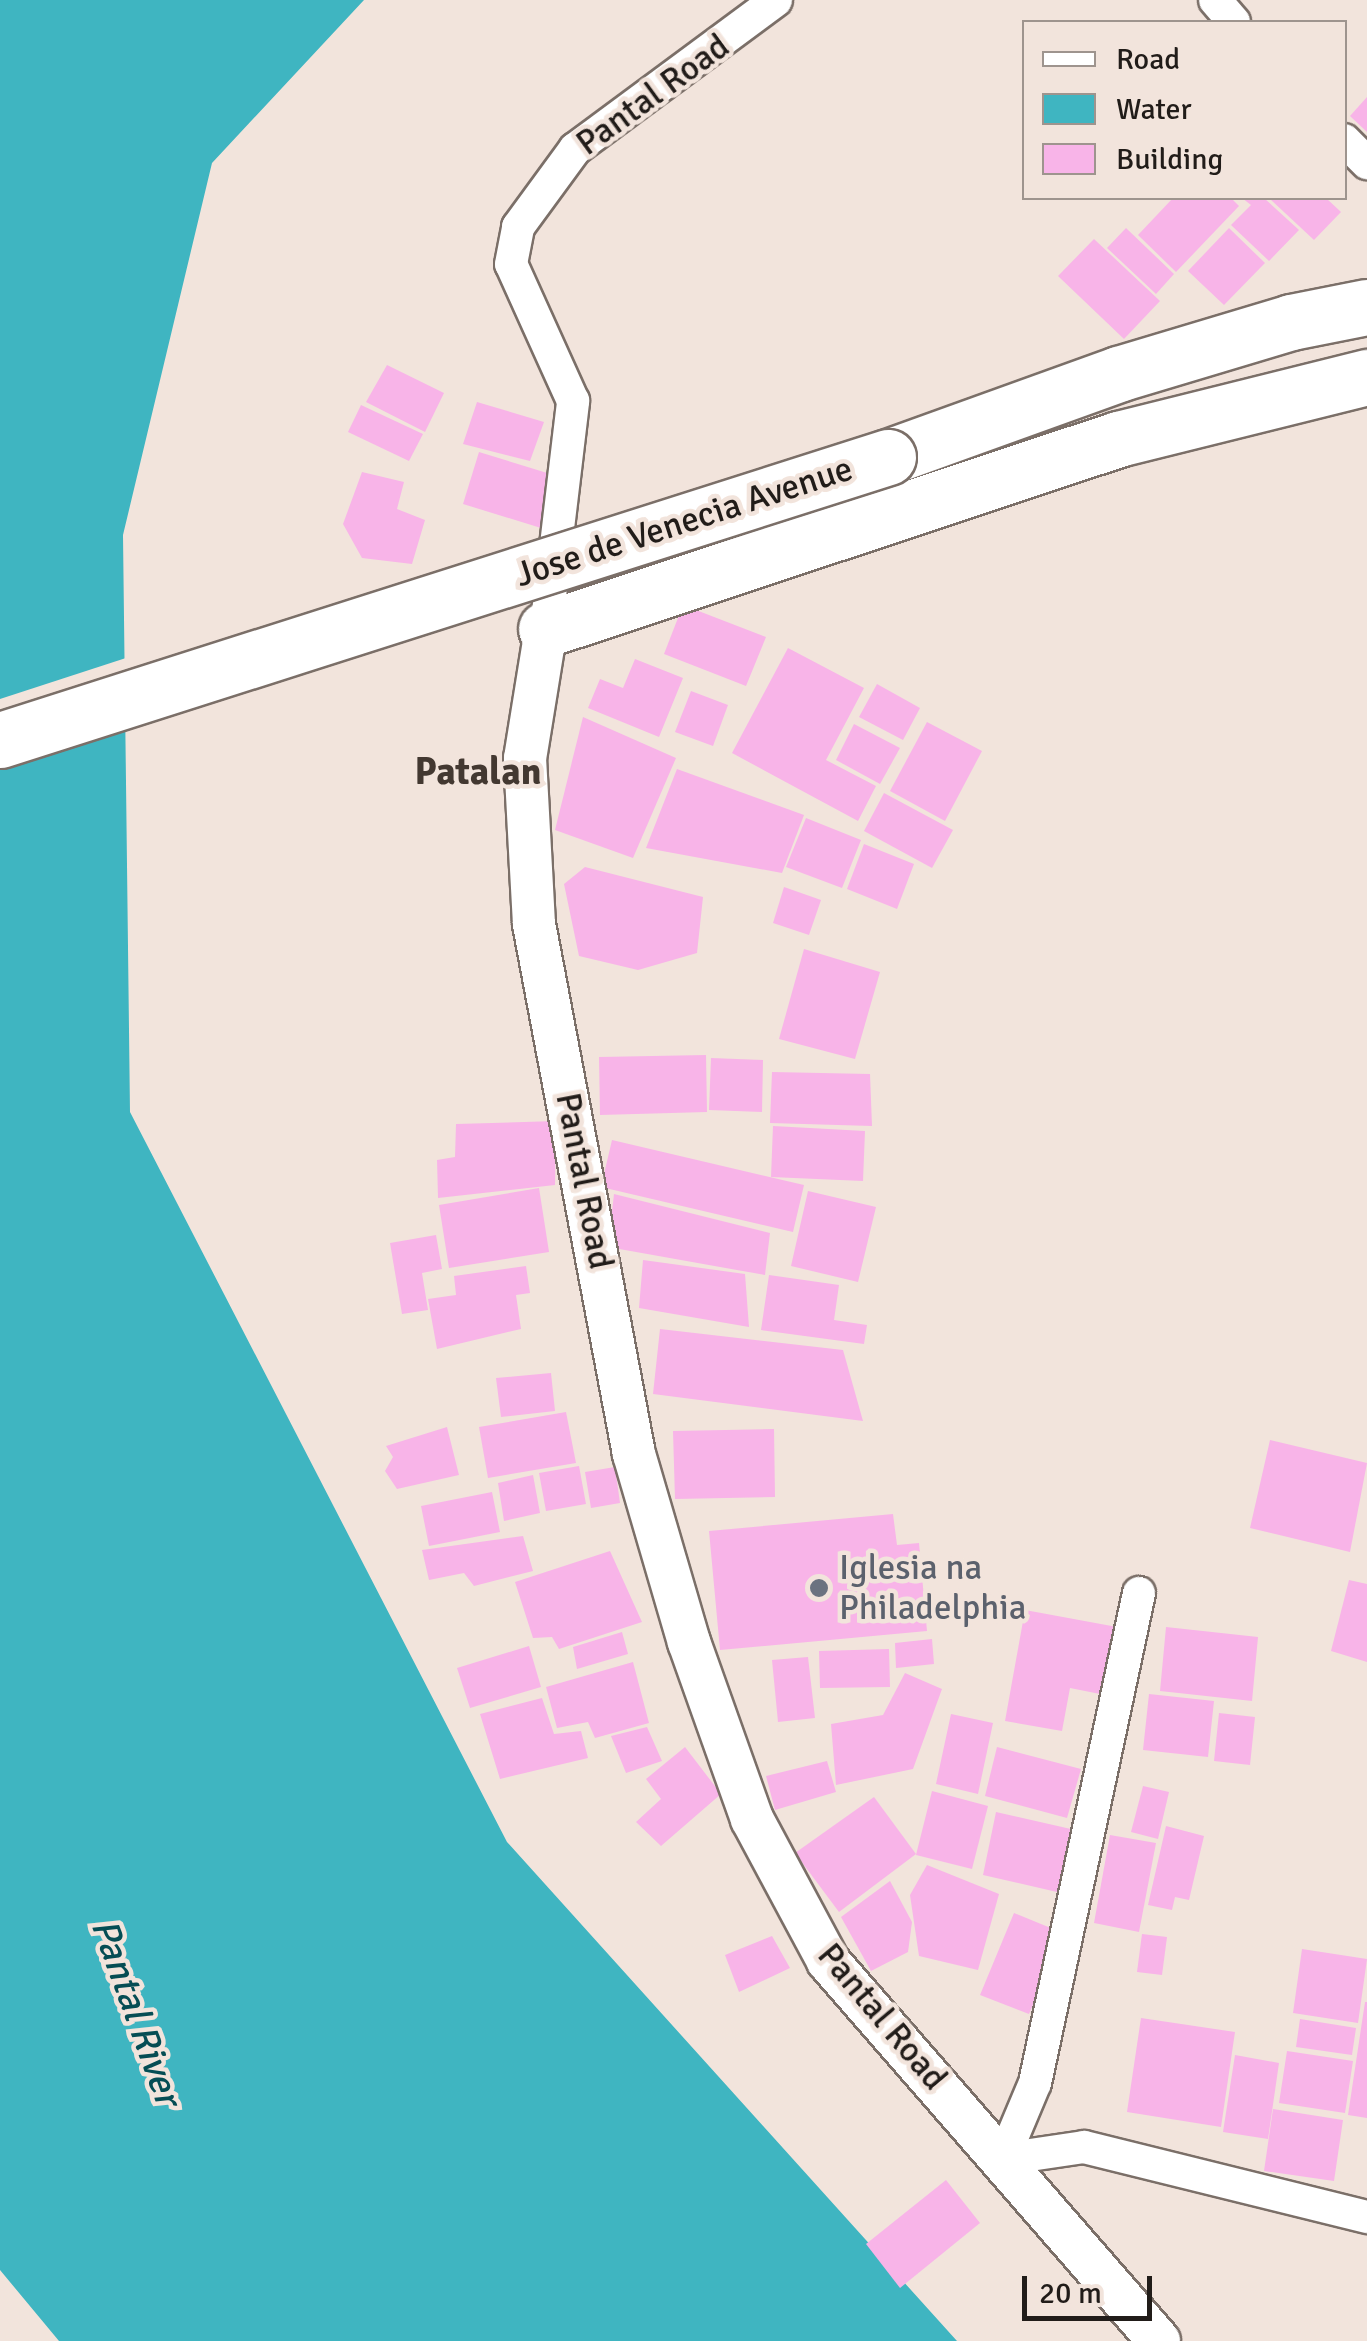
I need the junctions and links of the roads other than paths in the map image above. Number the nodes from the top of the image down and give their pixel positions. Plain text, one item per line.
1 (776, 0) edge
2 (1215, 0) edge
3 (1232, 20) edge
4 (1347, 143) edge
5 (1367, 163) edge
6 (1367, 306) edge
7 (1367, 377) edge
8 (546, 629) junction
9 (0, 740) edge
10 (1139, 1593) dead end
11 (1003, 2159) junction
12 (1367, 2217) edge
13 (1159, 2341) edge

1 - 8 street, Pantal Road
2 - 3 street
4 - 5 street
6 - 9 highway, Jose de Venecia Avenue, bridge
7 - 8 highway
8 - 11 street, Pantal Road
10 - 11 street
11 - 12 street
11 - 13 street, Pantal Road

